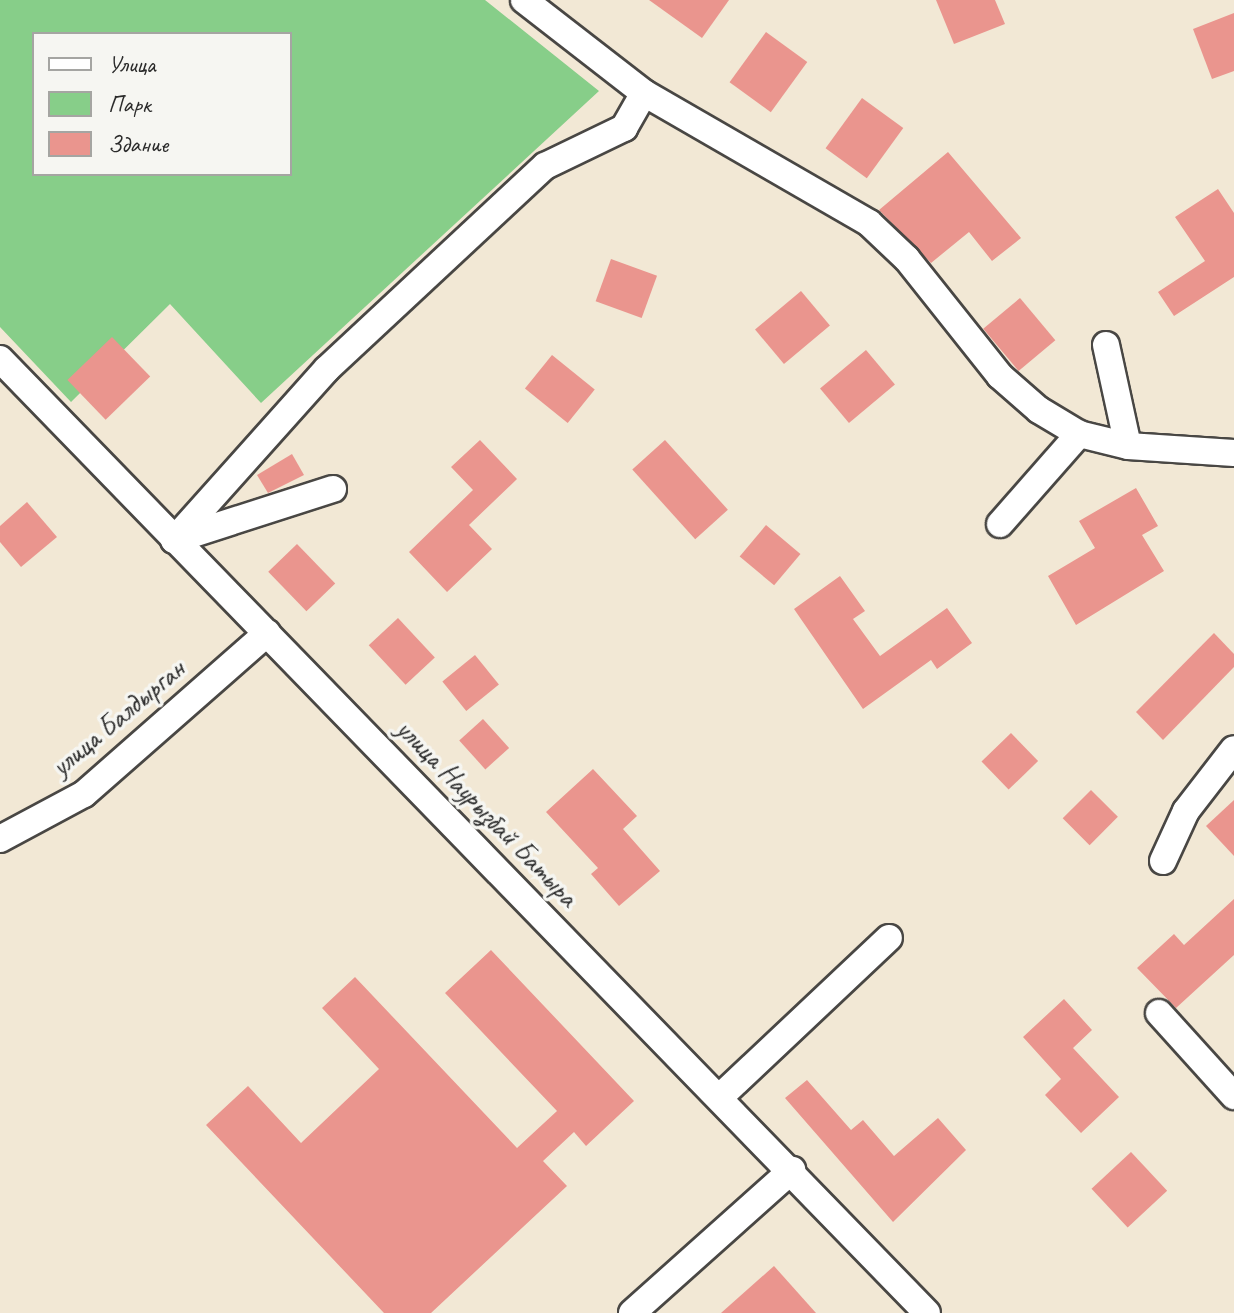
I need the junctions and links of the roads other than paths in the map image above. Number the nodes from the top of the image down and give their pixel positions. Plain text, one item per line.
1 (524, 0) edge
2 (644, 93) junction
3 (1106, 345) dead end
4 (0, 359) edge
5 (1079, 434) junction
6 (1128, 446) junction
7 (1234, 453) edge
8 (333, 489) dead end
9 (1000, 524) dead end
10 (174, 540) junction
11 (267, 633) junction
12 (1234, 749) edge
13 (0, 839) edge
14 (1163, 861) dead end
15 (889, 938) dead end
16 (1159, 1013) dead end
17 (1234, 1096) edge
18 (720, 1097) junction
19 (792, 1170) junction
20 (632, 1313) edge
21 (927, 1313) edge

1 - 2 street
2 - 5 street
2 - 10 street
3 - 6 street
4 - 10 street, улица Наурызбай Батыра
5 - 6 street
5 - 9 street
6 - 7 street
8 - 10 street
10 - 11 street, улица Наурызбай Батыра
11 - 13 street, улица Балдырган
11 - 18 street, улица Наурызбай Батыра
12 - 14 street
15 - 18 street
16 - 17 street
18 - 19 street, улица Наурызбай Батыра
19 - 20 street
19 - 21 street, улица Наурызбай Батыра

